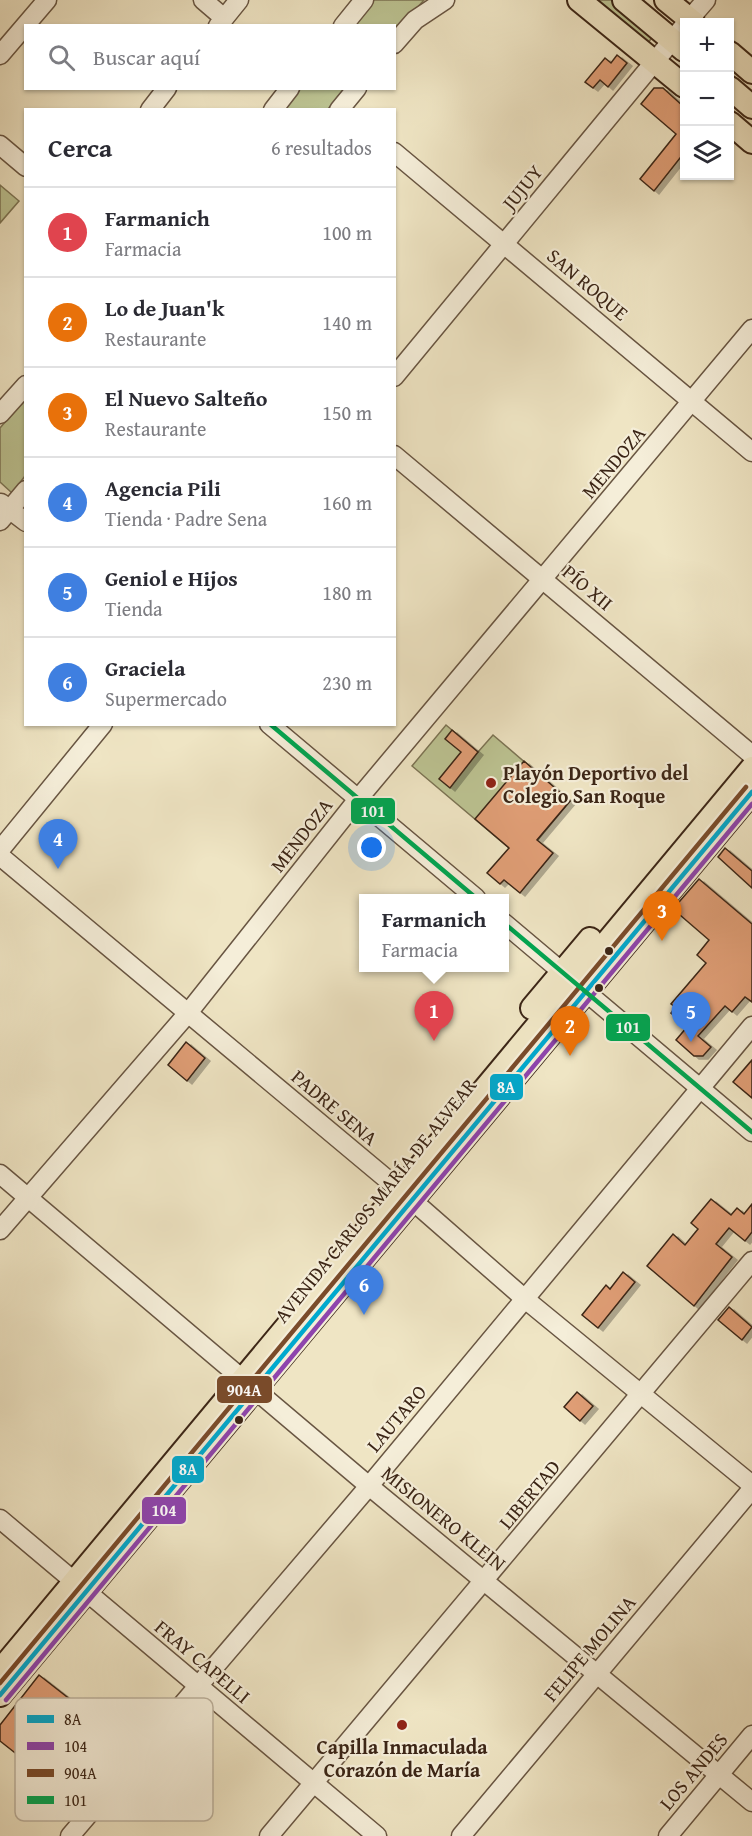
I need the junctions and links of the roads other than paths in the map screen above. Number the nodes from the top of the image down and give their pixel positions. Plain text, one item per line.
1 (47, 0) edge
2 (203, 0) edge
3 (239, 0) edge
4 (364, 0) edge
5 (445, 0) edge
6 (579, 0) edge
7 (624, 0) edge
8 (666, 0) edge
9 (706, 0) edge
10 (693, 18) edge
11 (221, 22) edge
12 (680, 22) edge
13 (26, 24) edge
14 (345, 24) edge
15 (24, 27) edge
16 (680, 28) edge
17 (680, 35) edge
18 (396, 42) edge
19 (0, 55) edge
20 (734, 57) edge
21 (654, 61) junction
22 (752, 72) edge
23 (680, 83) edge
24 (165, 90) edge
25 (288, 90) edge
26 (355, 90) edge
27 (734, 92) edge
28 (752, 107) edge
29 (152, 108) edge
30 (275, 108) edge
31 (342, 108) edge
32 (733, 126) edge
33 (752, 142) edge
34 (0, 145) edge
35 (396, 154) edge
36 (24, 165) edge
37 (505, 243) junction
38 (752, 329) edge
39 (396, 375) edge
40 (24, 387) edge
41 (692, 402) junction
42 (0, 414) edge
43 (752, 452) edge
44 (396, 457) edge
45 (24, 492) edge
46 (3, 510) edge
47 (24, 521) edge
48 (544, 580) junction
49 (101, 726) edge
50 (271, 726) edge
51 (752, 754) edge
52 (752, 768) edge
53 (752, 792) edge
54 (358, 799) junction
55 (0, 850) edge
56 (0, 856) edge
57 (471, 894) edge
58 (509, 927) edge
59 (574, 981) junction
60 (188, 1013) junction
61 (752, 1026) edge
62 (700, 1088) junction
63 (752, 1132) edge
64 (0, 1174) edge
65 (402, 1192) junction
66 (27, 1197) junction
67 (0, 1230) edge
68 (752, 1261) edge
69 (525, 1299) junction
70 (245, 1380) junction
71 (642, 1394) junction
72 (369, 1486) junction
73 (752, 1487) edge
74 (0, 1519) edge
75 (486, 1581) junction
76 (75, 1583) junction
77 (0, 1648) edge
78 (0, 1671) edge
79 (597, 1673) junction
80 (199, 1687) junction
81 (0, 1695) edge
82 (189, 1698) edge
83 (212, 1698) edge
84 (213, 1699) edge
85 (752, 1735) edge
86 (719, 1775) junction
87 (313, 1782) junction
88 (752, 1802) edge
89 (83, 1821) edge
90 (70, 1836) edge
91 (269, 1836) edge
92 (377, 1836) edge
93 (461, 1836) edge
94 (668, 1836) edge

1 - 13 street
2 - 11 street
3 - 11 street
4 - 14 street
5 - 18 street
6 - 21 main road
7 - 16 main road
8 - 12 main road
9 - 10 street, JUJUY
15 - 19 street
17 - 21 street, JUJUY
20 - 22 main road
21 - 23 main road
21 - 37 street, JUJUY
24 - 29 street
25 - 30 street
26 - 31 street
27 - 28 main road
32 - 33 main road
34 - 36 street
35 - 37 street, SAN ROQUE
37 - 39 street, JUJUY
37 - 41 street, SAN ROQUE
38 - 41 street, MENDOZA
40 - 42 street
41 - 43 street, SAN ROQUE
41 - 48 street, MENDOZA
44 - 48 street, PÍO XII
45 - 46 street
46 - 47 street
48 - 51 street, PÍO XII
48 - 54 street, MENDOZA
49 - 55 street
50 - 54 street
51 - 59 main road, AVENIDA CARLOS MARÍA DE ALVEAR
52 - 59 main road, AVENIDA CARLOS MARÍA DE ALVEAR
53 - 59 main road, AVENIDA CARLOS MARÍA DE ALVEAR
54 - 57 street
54 - 60 street, MENDOZA
56 - 60 street, PADRE SENA
58 - 59 street
59 - 62 street
59 - 65 main road, AVENIDA CARLOS MARÍA DE ALVEAR
60 - 65 street, PADRE SENA
60 - 66 street, MENDOZA
61 - 62 street, LAUTARO
62 - 63 street
62 - 69 street, LAUTARO
64 - 66 street, MISIONERO KLEIN
65 - 69 street, PADRE SENA
65 - 70 main road, AVENIDA CARLOS MARÍA DE ALVEAR
66 - 67 street, MENDOZA
66 - 70 street, MISIONERO KLEIN
68 - 71 street, LIBERTAD
69 - 71 street, PADRE SENA
69 - 72 street, LAUTARO
70 - 72 street, MISIONERO KLEIN
70 - 76 main road, AVENIDA CARLOS MARÍA DE ALVEAR
71 - 73 street, PADRE SENA
71 - 75 street, LIBERTAD
72 - 75 street, MISIONERO KLEIN
72 - 80 street, LAUTARO
73 - 79 street, FELIPE MOLINA
74 - 76 street, FRAY CAPELLI
75 - 79 street, MISIONERO KLEIN
75 - 87 street, LIBERTAD
76 - 77 main road, AVENIDA CARLOS MARÍA DE ALVEAR
76 - 78 main road, AVENIDA CARLOS MARÍA DE ALVEAR
76 - 80 street, FRAY CAPELLI
76 - 81 main road, AVENIDA CARLOS MARÍA DE ALVEAR
79 - 86 street, MISIONERO KLEIN
79 - 93 street, FELIPE MOLINA
80 - 82 street, LAUTARO
80 - 83 street, FRAY CAPELLI
84 - 87 street, FRAY CAPELLI
85 - 86 street, LOS ANDES
86 - 88 street, MISIONERO KLEIN
86 - 94 street, LOS ANDES
87 - 91 street, LIBERTAD
87 - 92 street, FRAY CAPELLI
89 - 90 street, LAUTARO

